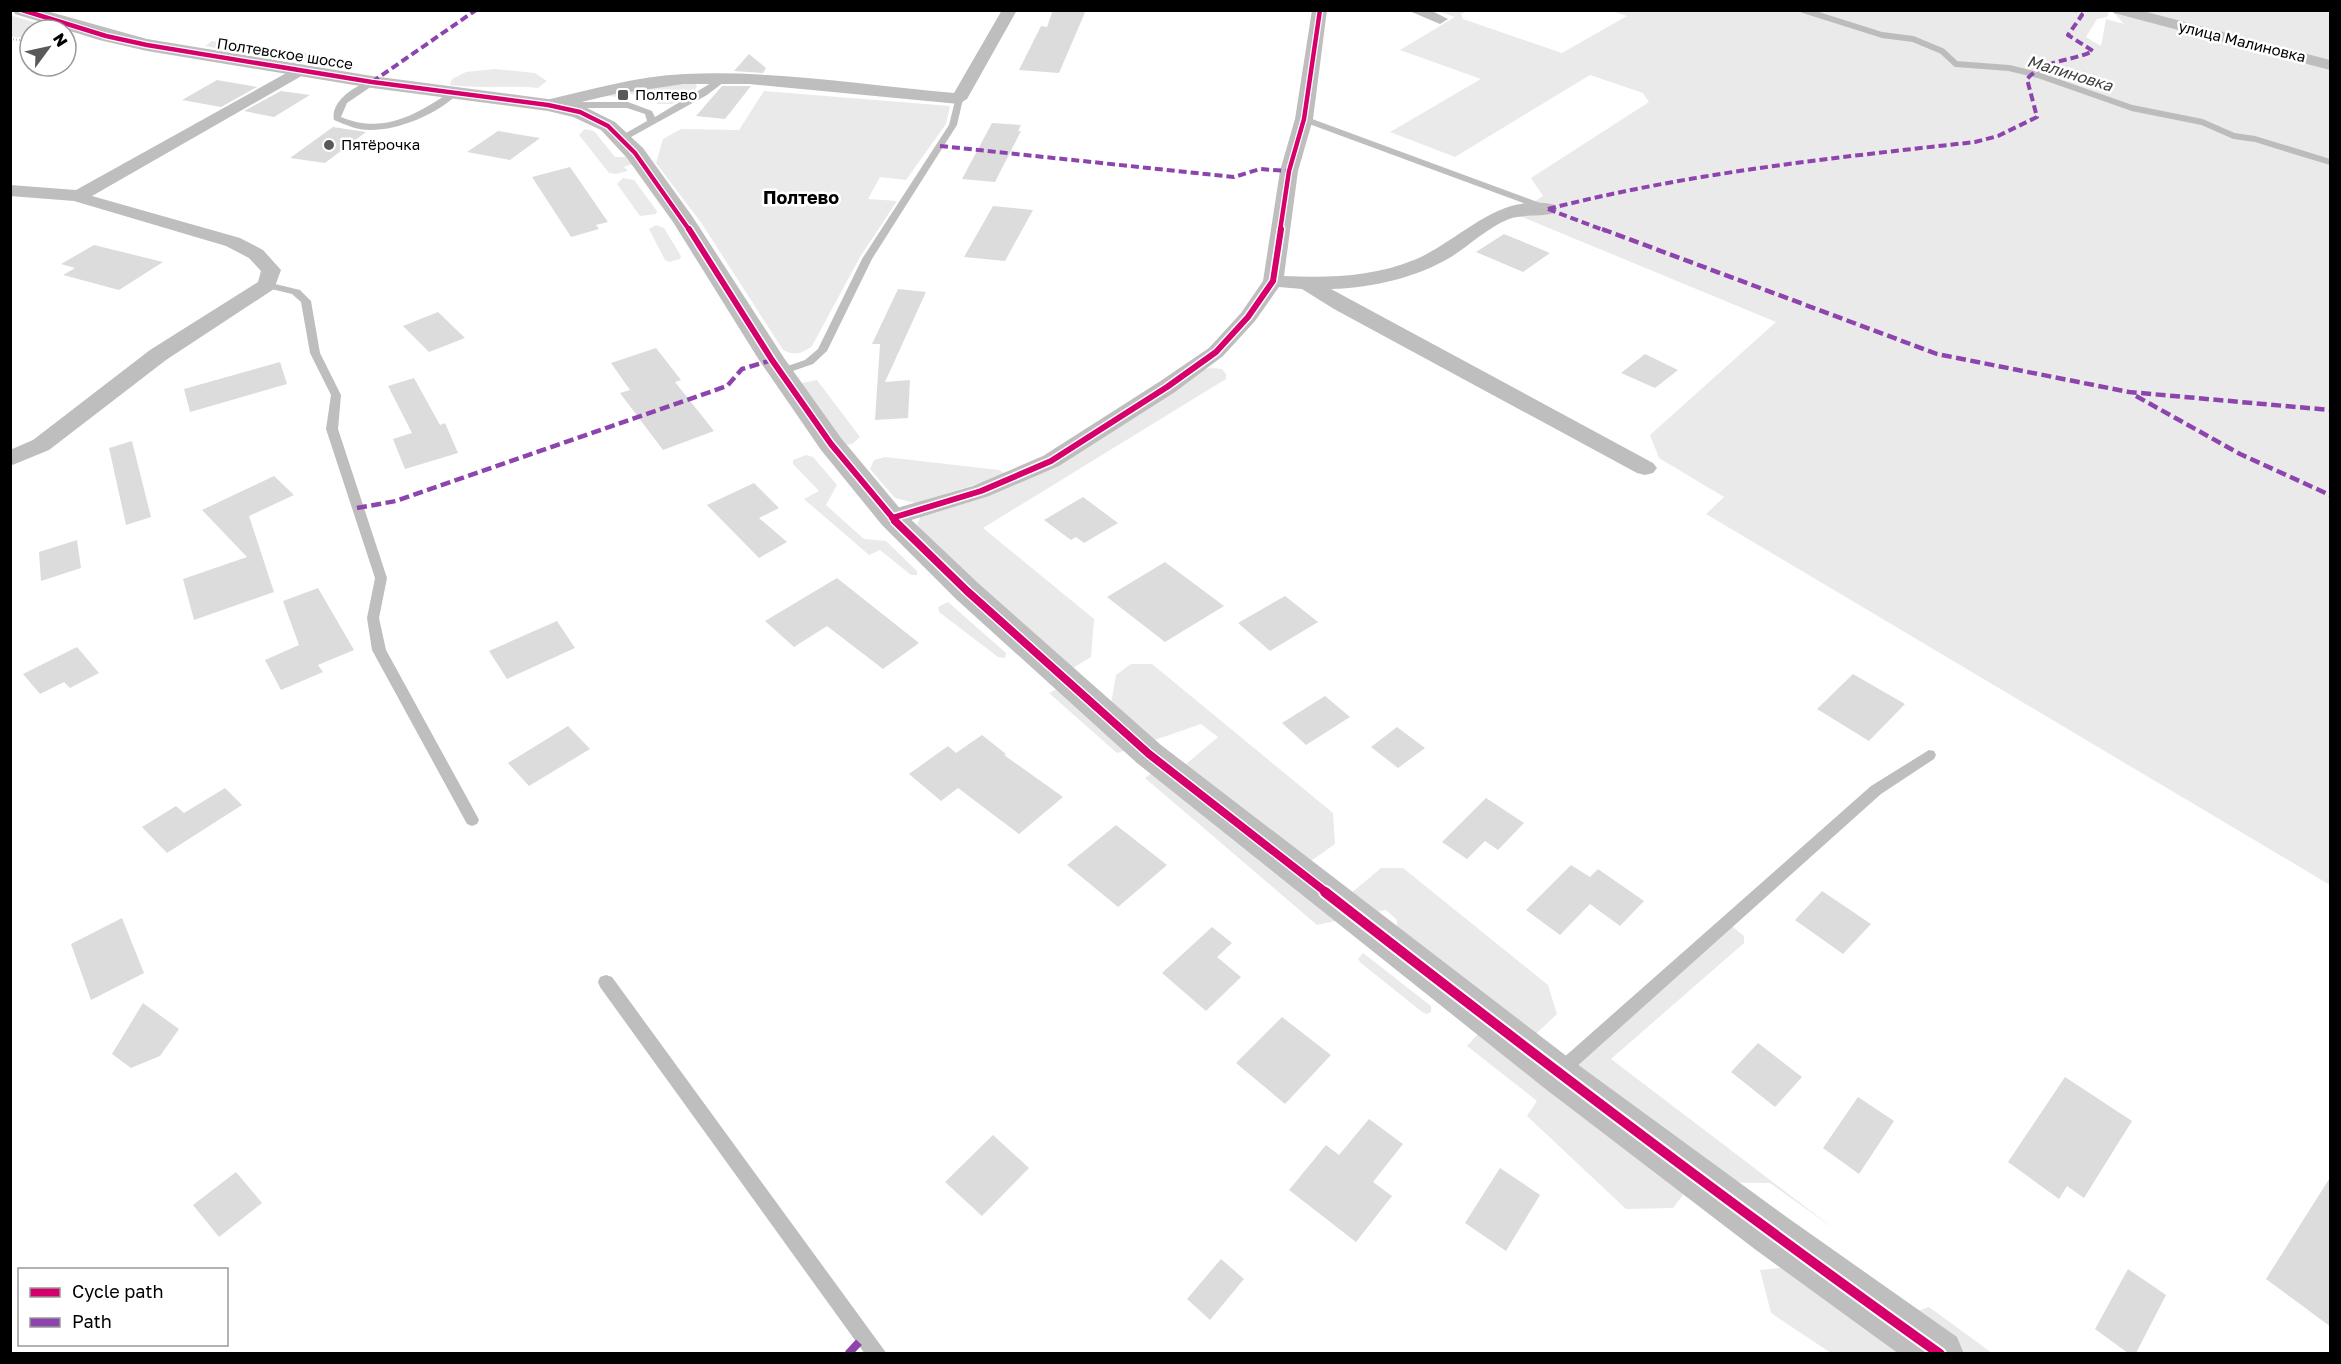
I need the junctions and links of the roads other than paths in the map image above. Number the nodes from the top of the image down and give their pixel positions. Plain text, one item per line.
1 (22, 10) edge
2 (1010, 10) edge
3 (1320, 10) edge
4 (1414, 10) edge
5 (2119, 10) edge
6 (1440, 19) dead end
7 (2331, 65) edge
8 (299, 71) junction
9 (723, 79) junction
10 (372, 82) junction
11 (455, 93) junction
12 (959, 99) junction
13 (548, 105) junction
14 (1304, 119) junction
15 (652, 123) junction
16 (622, 139) junction
17 (10, 190) edge
18 (79, 196) junction
19 (1548, 208) joint
20 (1273, 280) junction
21 (1307, 284) junction
22 (267, 285) junction
23 (780, 372) junction
24 (10, 459) edge
25 (1645, 468) dead end
26 (892, 518) junction
27 (1929, 755) dead end
28 (472, 820) dead end
29 (606, 982) dead end
30 (1558, 1074) junction
31 (877, 1353) edge
32 (1940, 1353) edge

1 - 8 street, Полтевское шоссе
2 - 12 street
3 - 14 street
4 - 6 street
5 - 7 street, улица Малиновка
8 - 10 street, Полтевское шоссе
8 - 18 street
9 - 12 street
9 - 13 street
9 - 15 lane
10 - 11 street, Полтевское шоссе
10 - 11 lane
11 - 13 street, Полтевское шоссе
12 - 23 lane
13 - 15 lane
13 - 16 street, Полтевское шоссе
14 - 19 lane
14 - 20 street
15 - 16 lane
16 - 23 street, Полтевское шоссе
17 - 18 street
18 - 22 street
19 - 21 street
20 - 21 street
20 - 26 street
21 - 25 street
22 - 24 street
22 - 28 lane
23 - 26 street, Полтевское шоссе
26 - 30 street, Полтевское шоссе
27 - 30 lane
29 - 31 lane
30 - 32 street, Полтевское шоссе

